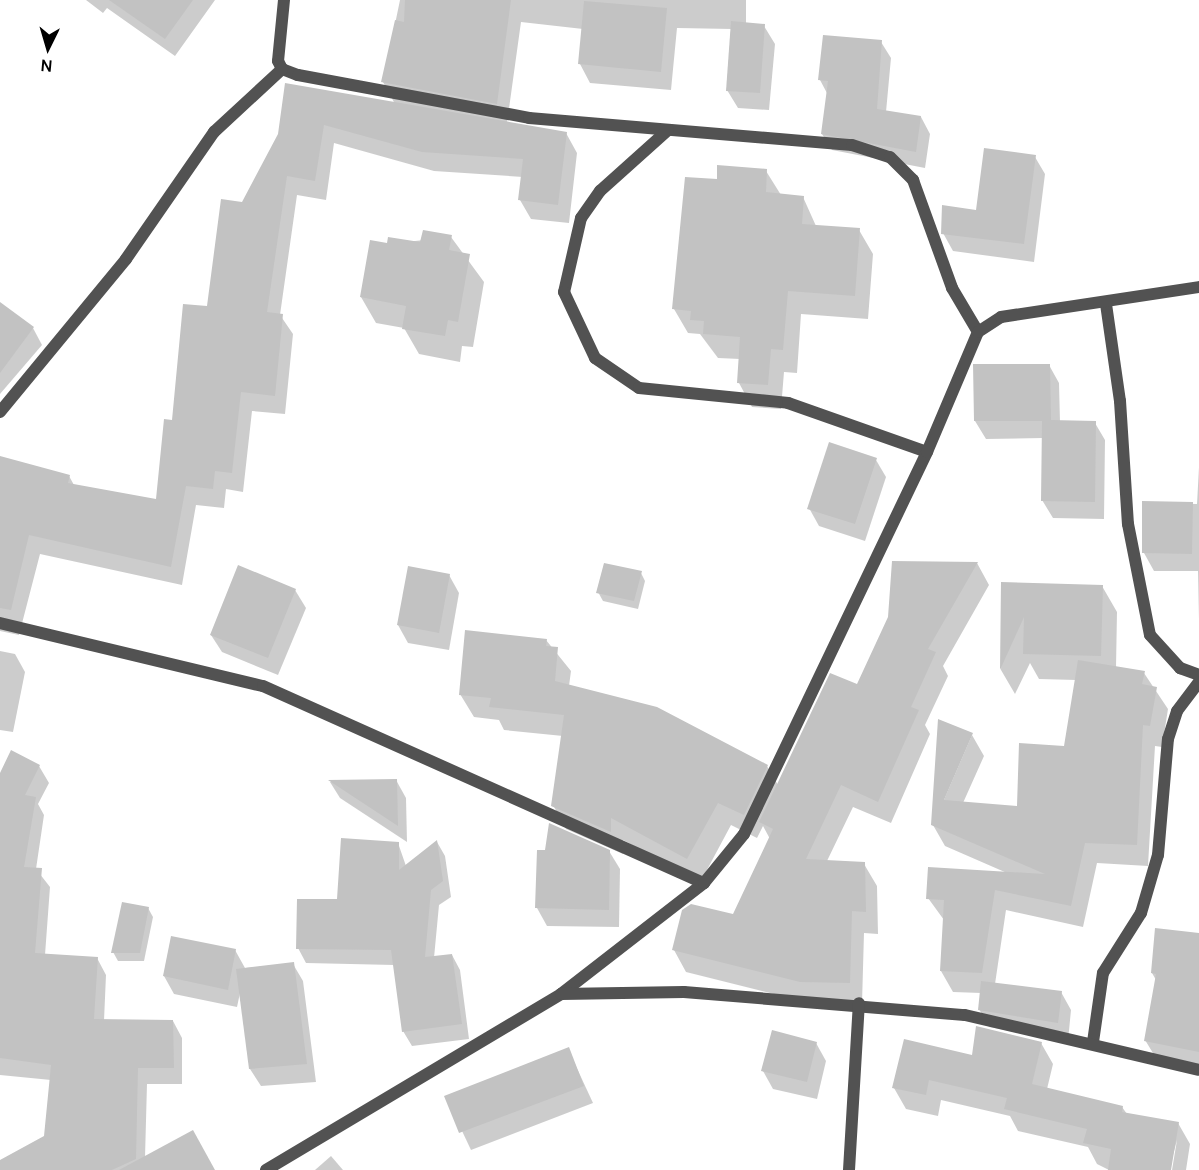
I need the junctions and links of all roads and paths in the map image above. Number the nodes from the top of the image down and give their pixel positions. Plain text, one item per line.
1 (284, 0) edge
2 (282, 69) junction
3 (669, 130) junction
4 (1199, 288) edge
5 (1106, 304) junction
6 (978, 332) junction
7 (0, 412) edge
8 (927, 452) junction
9 (0, 623) edge
10 (1199, 675) edge
11 (1199, 682) edge
12 (704, 883) junction
13 (561, 994) junction
14 (859, 1003) junction
15 (1093, 1042) junction
16 (1199, 1070) edge
17 (266, 1170) edge
18 (849, 1170) edge

1 - 2 street
2 - 3 street
2 - 7 street
3 - 6 street
3 - 8 street
4 - 5 street
5 - 6 street
5 - 10 street
6 - 8 street
8 - 12 street
9 - 12 street
11 - 15 street
12 - 13 street
13 - 14 street
13 - 17 street
14 - 15 street
14 - 18 street
15 - 16 street

